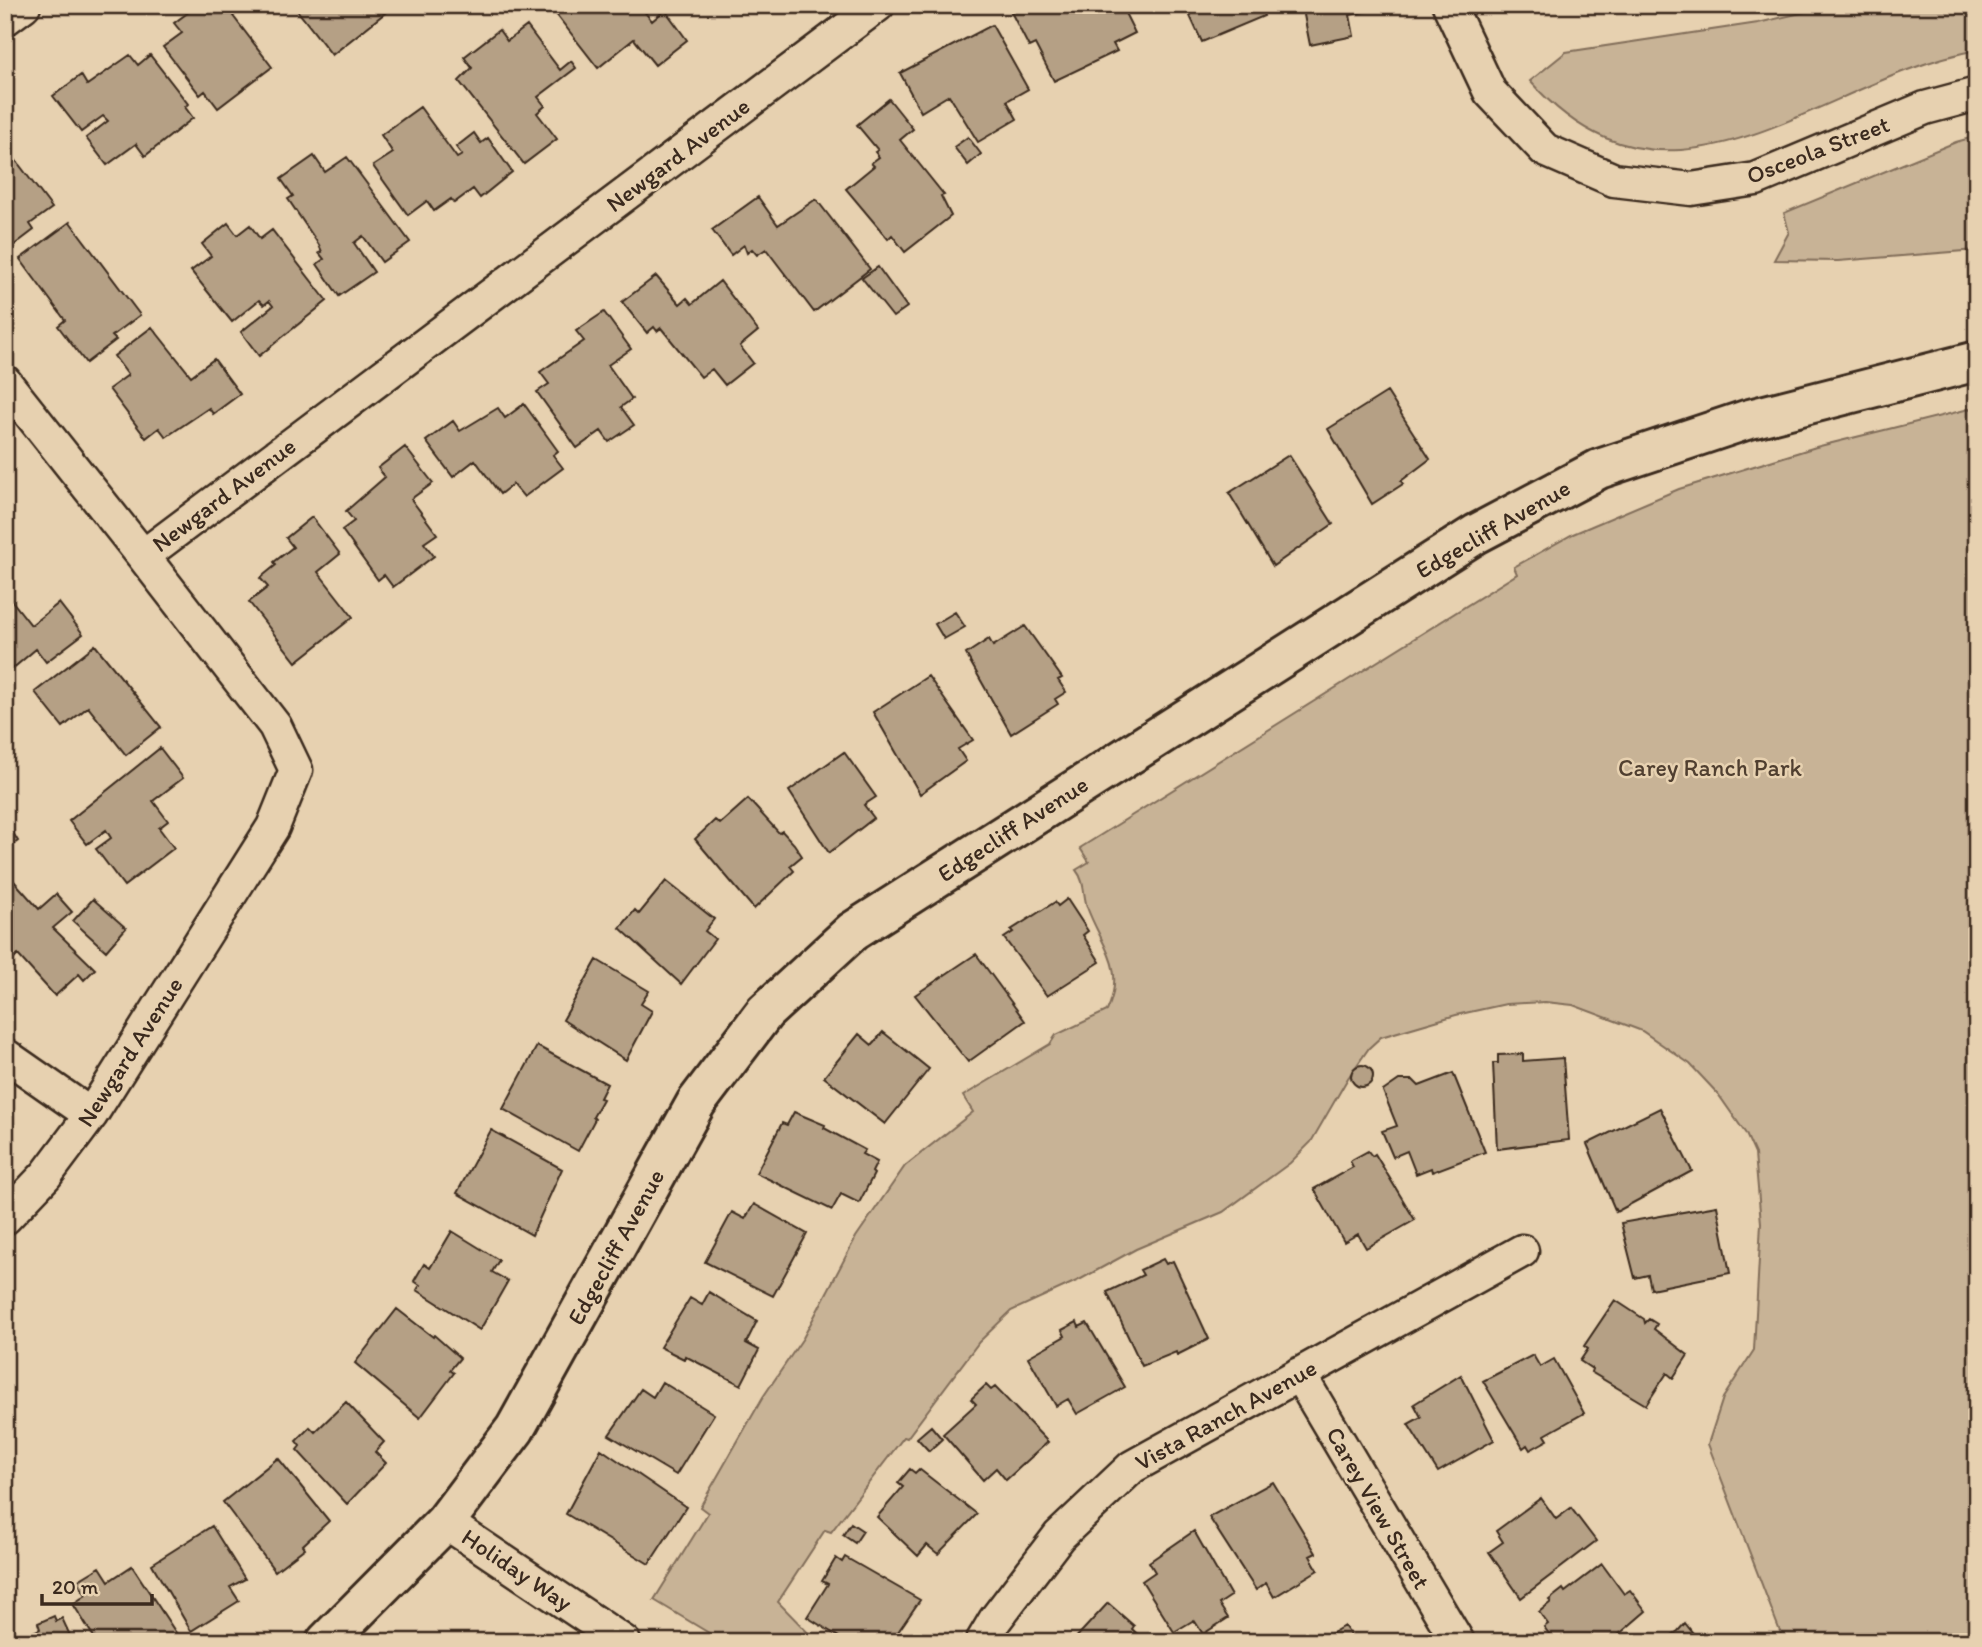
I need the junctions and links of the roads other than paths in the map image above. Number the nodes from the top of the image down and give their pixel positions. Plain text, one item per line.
1 (24, 5) edge
2 (878, 5) edge
3 (1449, 5) edge
4 (5, 19) edge
5 (1977, 94) edge
6 (1977, 361) edge
7 (5, 382) edge
8 (143, 556) junction
9 (5, 1055) edge
10 (91, 1115) junction
11 (5, 1218) edge
12 (1522, 1251) dead end
13 (1299, 1374) junction
14 (445, 1522) junction
15 (326, 1642) edge
16 (624, 1642) edge
17 (982, 1642) edge
18 (1458, 1642) edge

1 - 4 street
2 - 8 street, Newgard Avenue
3 - 5 street, Osceola Street
6 - 14 street, Edgecliff Avenue
7 - 8 street
8 - 10 street, Newgard Avenue
9 - 10 street
10 - 11 street, Newgard Avenue
12 - 13 street, Vista Ranch Avenue
13 - 17 street, Vista Ranch Avenue
13 - 18 street, Carey View Street
14 - 15 street, Edgecliff Avenue
14 - 16 street, Holiday Way

